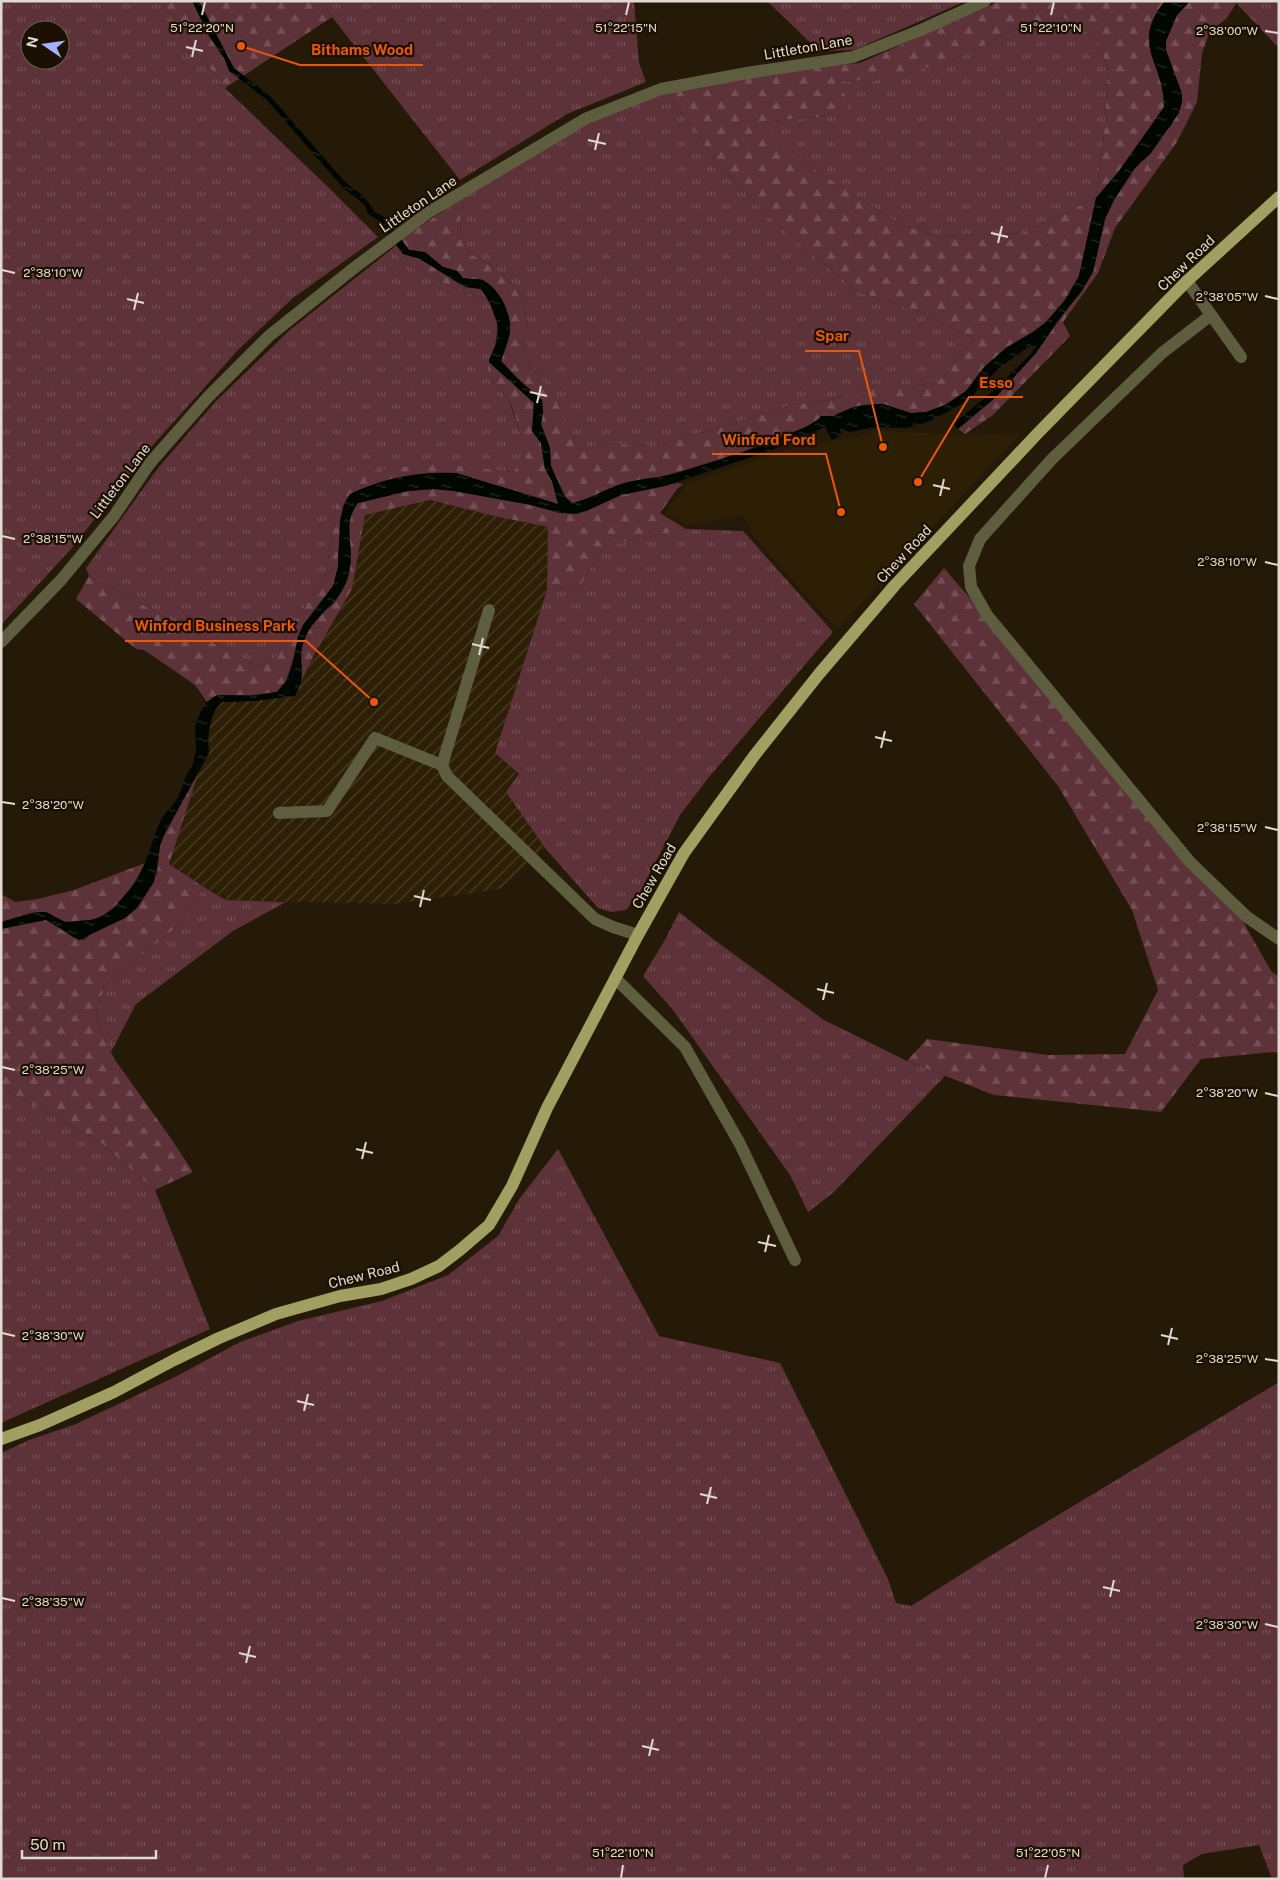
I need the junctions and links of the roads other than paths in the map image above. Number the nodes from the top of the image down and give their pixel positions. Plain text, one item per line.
1 (985, 1) edge
2 (1279, 197) edge
3 (1187, 281) junction
4 (1211, 315) junction
5 (1241, 357) dead end
6 (489, 610) dead end
7 (1, 642) edge
8 (442, 764) junction
9 (279, 813) dead end
10 (638, 935) junction
11 (1279, 939) edge
12 (616, 978) junction
13 (795, 1260) dead end
14 (1, 1439) edge

1 - 7 street, Littleton Lane
2 - 3 main road, Chew Road
3 - 4 street
3 - 10 main road, Chew Road
4 - 5 street
4 - 11 street
6 - 8 street
8 - 9 street
8 - 10 street
10 - 12 main road, Chew Road
12 - 13 street
12 - 14 main road, Chew Road

